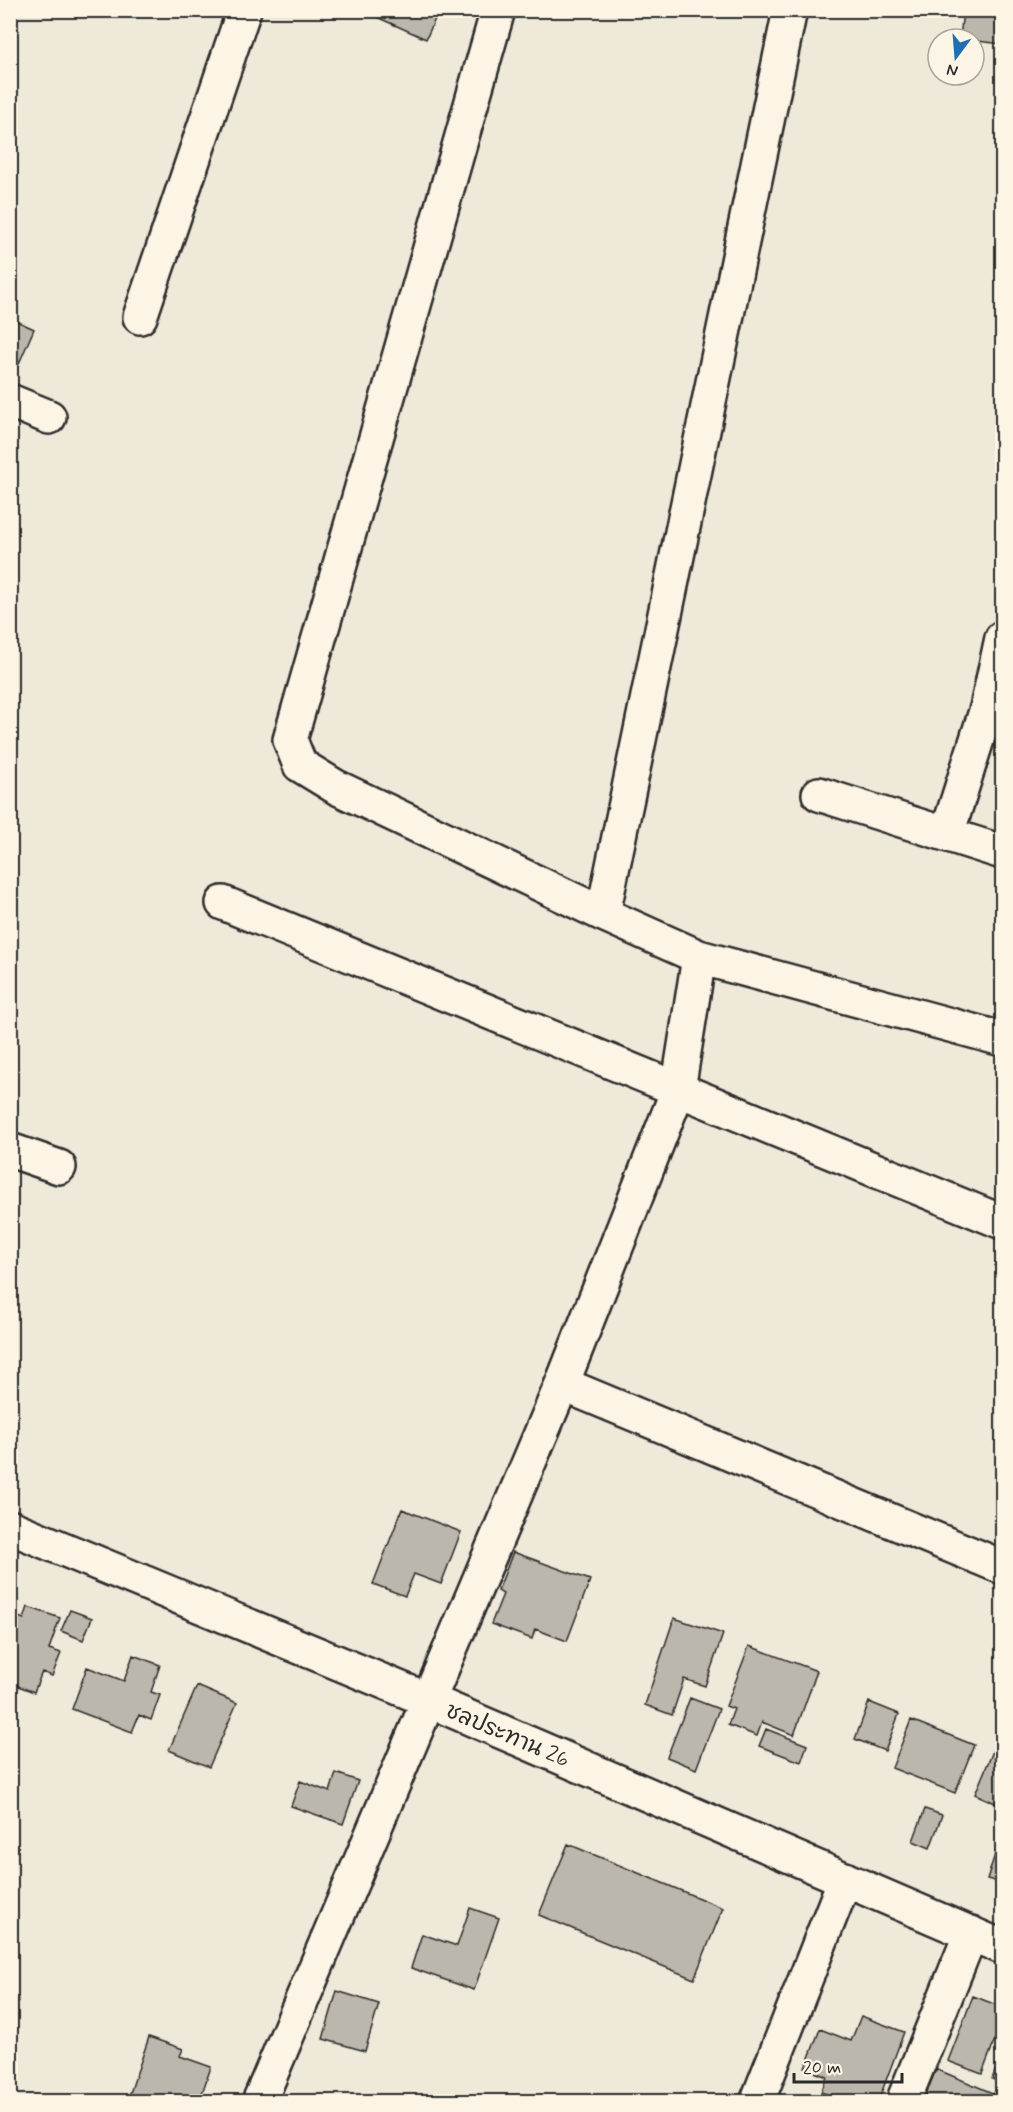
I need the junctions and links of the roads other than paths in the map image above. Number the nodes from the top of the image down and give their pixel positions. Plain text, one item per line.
1 (244, 10) edge
2 (498, 10) edge
3 (790, 10) edge
4 (140, 317) dead end
5 (10, 401) edge
6 (49, 417) dead end
7 (1002, 638) edge
8 (819, 794) dead end
9 (947, 834) junction
10 (1002, 852) edge
11 (223, 903) dead end
12 (603, 914) junction
13 (699, 957) junction
14 (1002, 1039) edge
15 (678, 1090) junction
16 (10, 1150) edge
17 (58, 1167) dead end
18 (1002, 1222) edge
19 (562, 1384) junction
20 (10, 1527) edge
21 (1002, 1567) edge
22 (428, 1700) junction
23 (845, 1879) junction
24 (971, 1933) junction
25 (1002, 1947) edge
26 (259, 2102) edge
27 (757, 2102) edge
28 (903, 2102) edge

1 - 4 street
2 - 12 street
3 - 12 street
5 - 6 street
7 - 9 street
8 - 9 street
9 - 10 street
11 - 15 street
12 - 13 street
13 - 14 street
13 - 15 street
15 - 18 street
15 - 19 street
16 - 17 street
19 - 21 street
19 - 22 street
20 - 22 street, ชลประทาน 26
22 - 23 street, ชลประทาน 26
22 - 26 street
23 - 24 street, ชลประทาน 26
23 - 27 street
24 - 25 street, ชลประทาน 26
24 - 28 street

